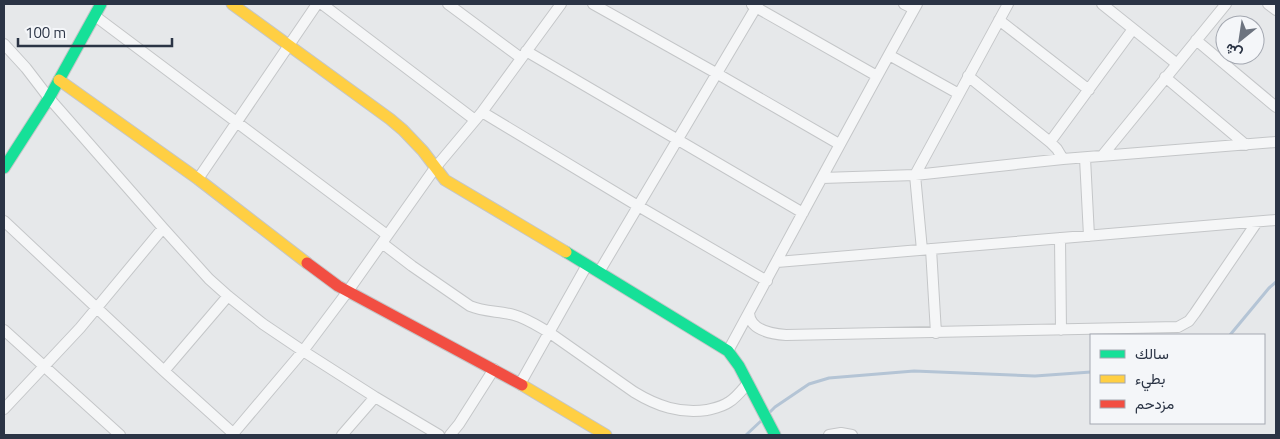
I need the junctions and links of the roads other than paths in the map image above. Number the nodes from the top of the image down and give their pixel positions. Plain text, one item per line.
1 (100, 4) edge
2 (232, 4) edge
3 (317, 4) edge
4 (322, 4) edge
5 (448, 4) edge
6 (562, 4) edge
7 (593, 4) edge
8 (904, 4) edge
9 (1008, 4) edge
10 (1102, 4) edge
11 (1226, 4) edge
12 (1268, 4) edge
13 (755, 5) edge
14 (915, 6) edge
15 (1276, 10) edge
16 (95, 16) junction
17 (999, 20) junction
18 (1132, 29) junction
19 (1196, 40) junction
20 (4, 44) edge
21 (289, 45) junction
22 (524, 55) junction
23 (888, 55) junction
24 (1177, 64) junction
25 (716, 73) junction
26 (877, 76) junction
27 (968, 76) junction
28 (1165, 77) junction
29 (60, 80) junction
30 (1089, 90) junction
31 (959, 94) junction
32 (49, 98) junction
33 (1276, 107) edge
34 (478, 116) junction
35 (237, 122) junction
36 (677, 139) junction
37 (1050, 142) junction
38 (1276, 142) edge
39 (839, 144) junction
40 (1246, 145) junction
41 (1102, 156) junction
42 (1085, 158) junction
43 (1063, 159) junction
44 (4, 168) edge
45 (435, 168) junction
46 (915, 175) junction
47 (822, 178) junction
48 (198, 180) junction
49 (638, 206) junction
50 (803, 213) junction
51 (1276, 220) edge
52 (4, 221) edge
53 (1257, 222) junction
54 (163, 228) junction
55 (1089, 236) junction
56 (1060, 238) junction
57 (384, 239) junction
58 (926, 250) junction
59 (777, 262) junction
60 (587, 265) junction
61 (599, 272) junction
62 (766, 280) junction
63 (348, 291) junction
64 (228, 296) junction
65 (98, 308) junction
66 (749, 313) junction
67 (4, 330) edge
68 (1061, 330) junction
69 (550, 333) junction
70 (936, 333) junction
71 (302, 351) junction
72 (728, 351) junction
73 (44, 366) junction
74 (494, 370) junction
75 (164, 371) junction
76 (748, 383) junction
77 (520, 384) junction
78 (375, 398) junction
79 (4, 409) edge
80 (111, 427) junction
81 (773, 432) edge
82 (104, 435) edge
83 (120, 435) edge
84 (234, 435) edge
85 (342, 435) edge
86 (439, 435) edge
87 (450, 435) edge
88 (606, 435) edge
89 (829, 435) edge
90 (852, 435) edge

1 - 16 street
2 - 21 street
3 - 21 street
4 - 34 street
5 - 22 street
6 - 22 street
7 - 25 street
8 - 14 street
9 - 17 street
10 - 18 street
11 - 19 street
12 - 15 street
13 - 25 street
13 - 26 street
14 - 23 street
16 - 29 street
16 - 35 street
17 - 27 street
17 - 30 street
18 - 24 street
18 - 30 street
19 - 24 street
19 - 33 street
20 - 32 street
21 - 35 street
21 - 45 street
22 - 34 street
22 - 36 street
23 - 26 street
23 - 31 street
24 - 28 street
25 - 36 street
25 - 39 street
26 - 39 street
27 - 31 street
27 - 37 street
28 - 40 street
28 - 41 street
29 - 32 street
29 - 48 street
30 - 37 street
31 - 46 street
32 - 44 street
32 - 54 street
34 - 45 street
34 - 49 street
35 - 48 street
35 - 57 street
36 - 49 street
36 - 50 street
37 - 43 street
38 - 40 street
39 - 47 street
40 - 41 street
41 - 42 street
42 - 43 street
42 - 55 street
43 - 46 street
45 - 57 street
45 - 60 street
46 - 47 street
46 - 58 street
47 - 50 street
48 - 63 street
49 - 61 street
49 - 62 street
50 - 59 street
51 - 53 street
52 - 65 street
53 - 55 street
53 - 68 street
54 - 64 street
54 - 65 street
55 - 56 street
56 - 58 street
56 - 68 street
57 - 63 street
57 - 69 street
58 - 59 street
58 - 70 street
59 - 62 street
60 - 61 street
60 - 69 street
61 - 72 street
62 - 66 street
63 - 71 street
63 - 74 street
64 - 71 street
64 - 75 street
65 - 73 street
65 - 75 street
66 - 70 street
66 - 72 street
67 - 73 street
68 - 70 street
69 - 76 street
69 - 77 street
71 - 78 street
71 - 84 street
72 - 76 street
73 - 79 street
73 - 80 street
74 - 77 street
74 - 87 street
75 - 84 street
76 - 81 street
77 - 88 street
78 - 85 street
78 - 86 street
80 - 82 street
80 - 83 street
89 - 90 street

